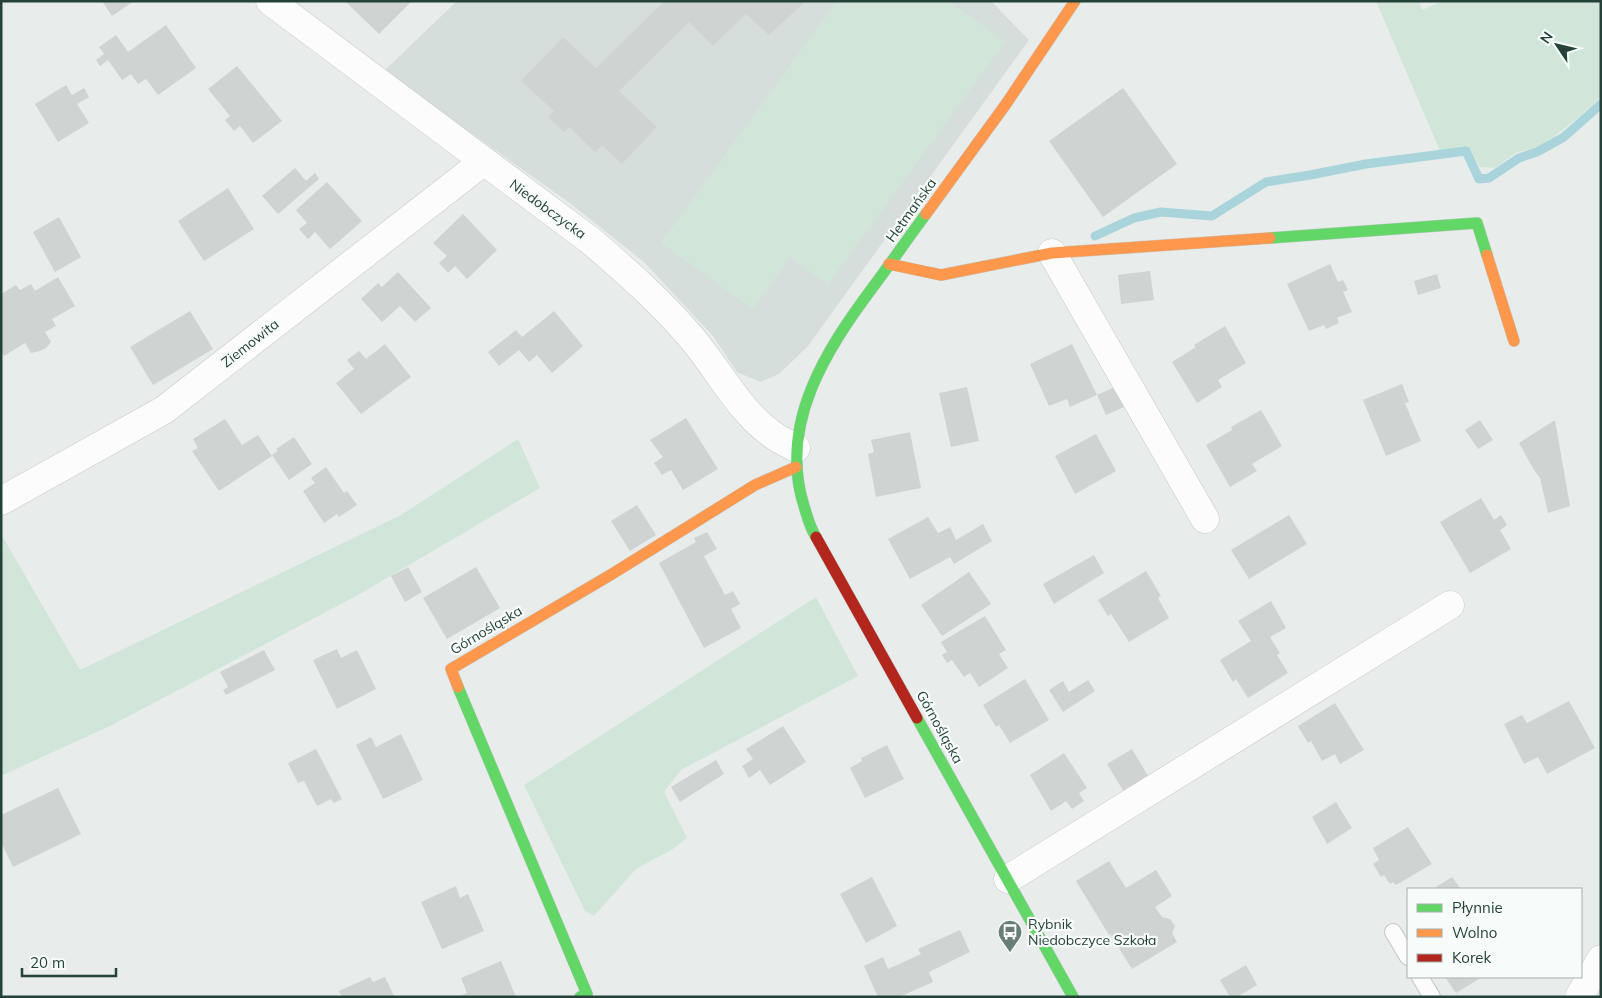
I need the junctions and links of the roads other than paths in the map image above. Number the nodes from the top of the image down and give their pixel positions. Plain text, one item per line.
1 (270, 1) edge
2 (1076, 1) edge
3 (483, 162) junction
4 (1052, 253) junction
5 (889, 264) junction
6 (1514, 341) dead end
7 (796, 458) junction
8 (1, 501) edge
9 (1205, 520) dead end
10 (1450, 605) dead end
11 (1008, 879) junction
12 (1393, 932) dead end
13 (1407, 955) edge
14 (1601, 959) edge
15 (1421, 978) edge
16 (580, 997) edge
17 (1073, 997) edge
18 (1432, 997) edge
19 (1579, 997) edge

1 - 3 street, Niedobczycka
2 - 5 street, Hetmańska
3 - 7 street, Niedobczycka
3 - 8 street, Ziemowita
4 - 5 street
4 - 6 street
4 - 9 street
5 - 7 street, Hetmańska
7 - 11 street, Górnośląska
7 - 16 street, Górnośląska
10 - 11 street
11 - 17 street, Górnośląska
12 - 13 lane
14 - 19 street
15 - 18 lane

